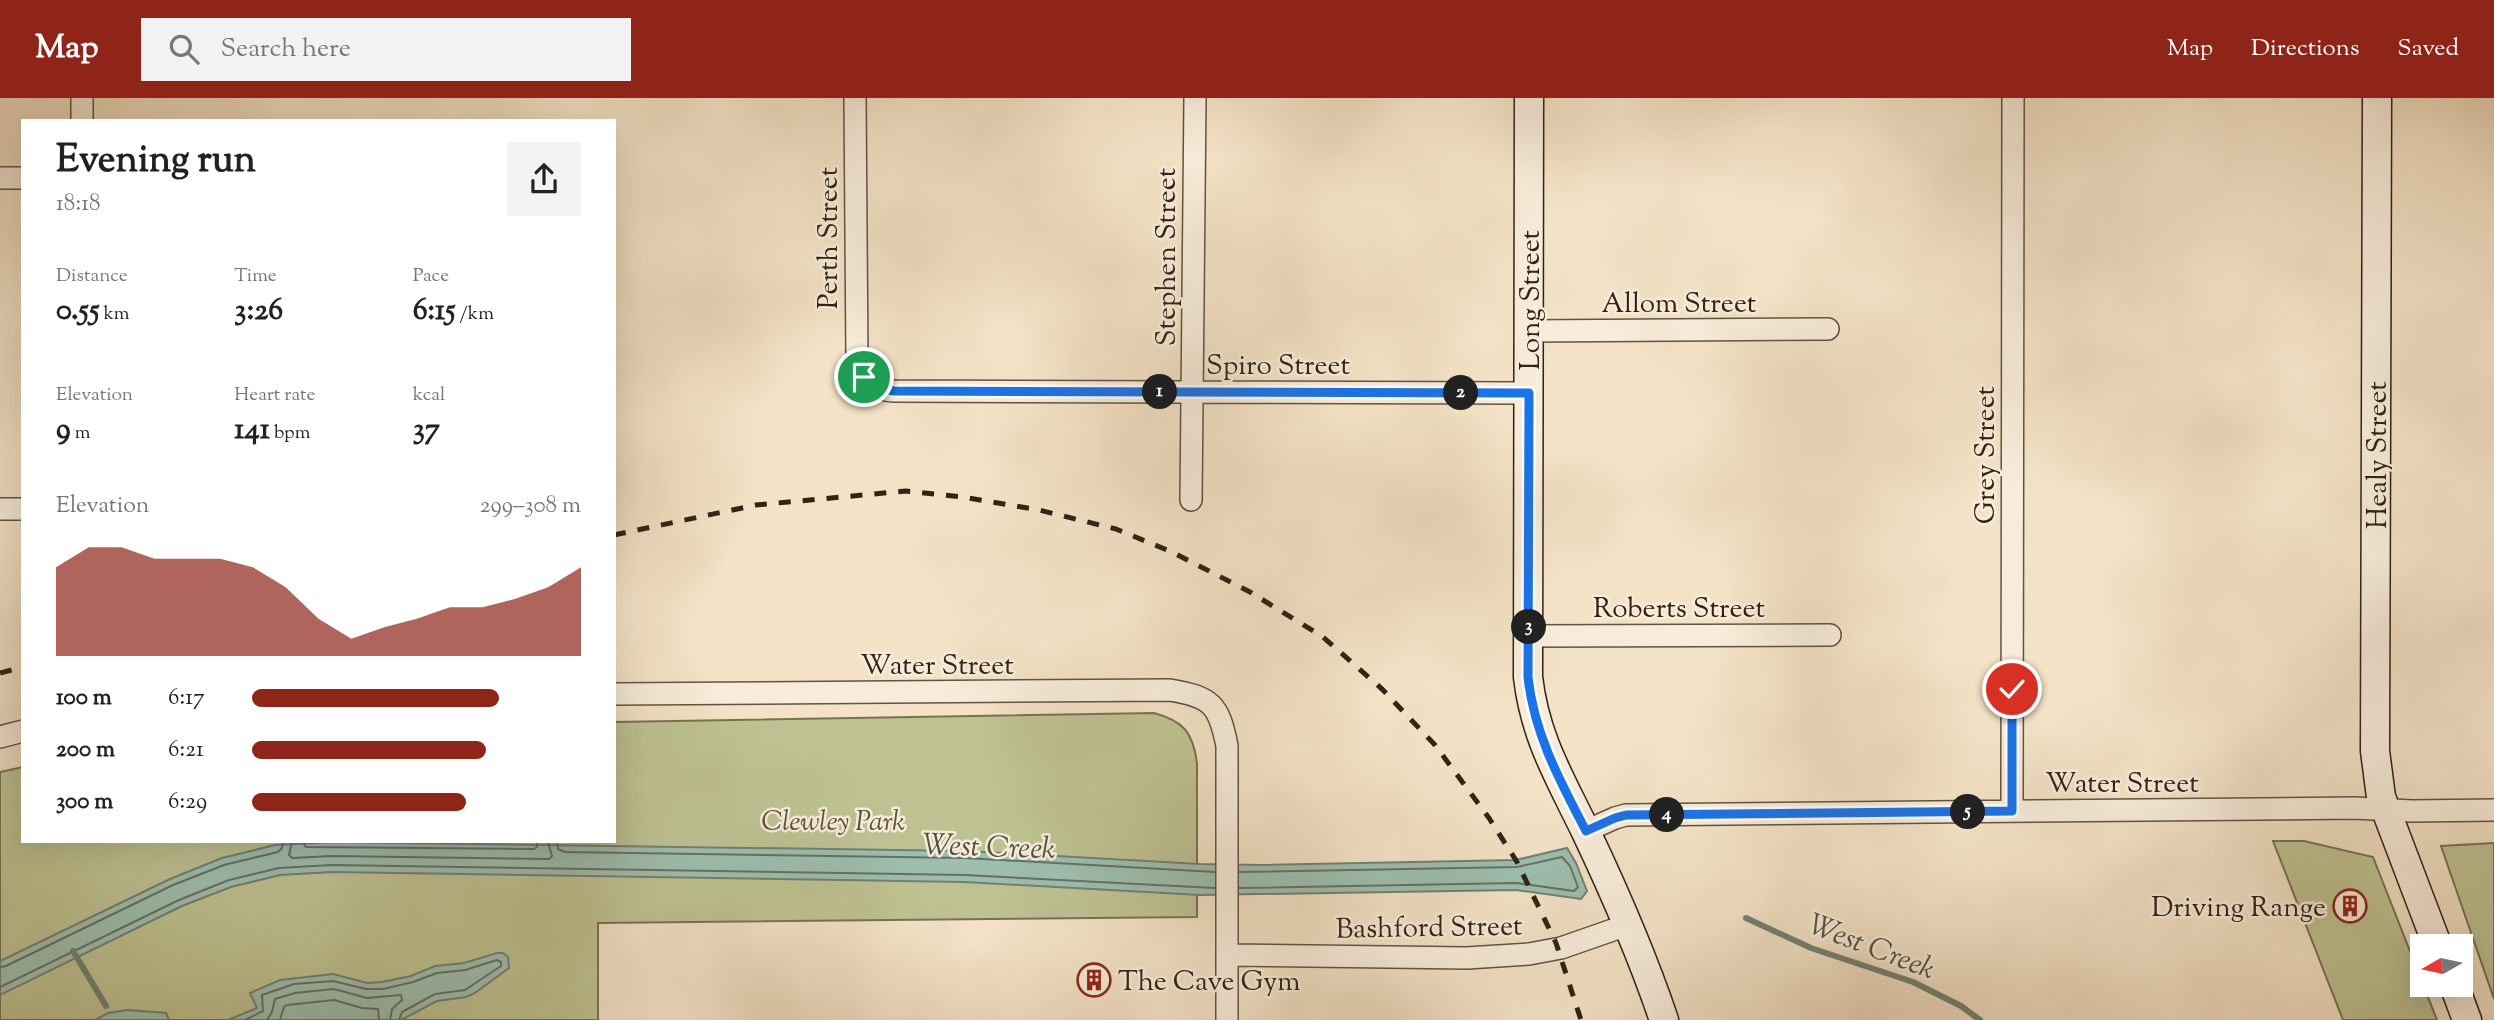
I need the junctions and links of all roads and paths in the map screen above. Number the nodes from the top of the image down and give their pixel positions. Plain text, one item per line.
1 (82, 98) edge
2 (855, 98) edge
3 (1195, 98) edge
4 (1529, 98) edge
5 (2013, 98) edge
6 (2377, 98) edge
7 (82, 119) edge
8 (0, 178) edge
9 (21, 178) edge
10 (1828, 329) dead end
11 (1530, 331) junction
12 (864, 377) joint
13 (1192, 392) junction
14 (1529, 393) junction
15 (1191, 500) dead end
16 (0, 509) edge
17 (21, 509) edge
18 (1830, 635) dead end
19 (1529, 636) junction
20 (616, 694) edge
21 (21, 732) edge
22 (0, 737) edge
23 (2385, 810) junction
24 (2494, 810) edge
25 (2012, 811) junction
26 (1586, 831) junction
27 (1628, 925) junction
28 (2433, 934) edge
29 (1227, 954) junction
30 (2459, 998) edge
31 (1227, 1020) edge
32 (1664, 1020) edge
33 (2467, 1020) edge

1 - 7 street
2 - 12 street, Perth Street
3 - 13 street, Stephen Street
4 - 11 street, Long Street
5 - 25 street, Grey Street
6 - 23 street, Healy Street
8 - 9 street
10 - 11 street, Allom Street
11 - 14 street, Long Street
12 - 13 street, Spiro Street
13 - 14 street, Spiro Street
13 - 15 street, Stephen Street
14 - 19 street, Long Street
16 - 17 street
18 - 19 street, Roberts Street
19 - 26 street, Long Street
20 - 29 street, Water Street
21 - 22 street
23 - 24 street, Water Street
23 - 25 street, Water Street
23 - 28 street, Healy Street
25 - 26 street, Water Street
26 - 27 street, Long Street
27 - 29 street, Bashford Street
27 - 32 street, Long Street
29 - 31 street
30 - 33 street

